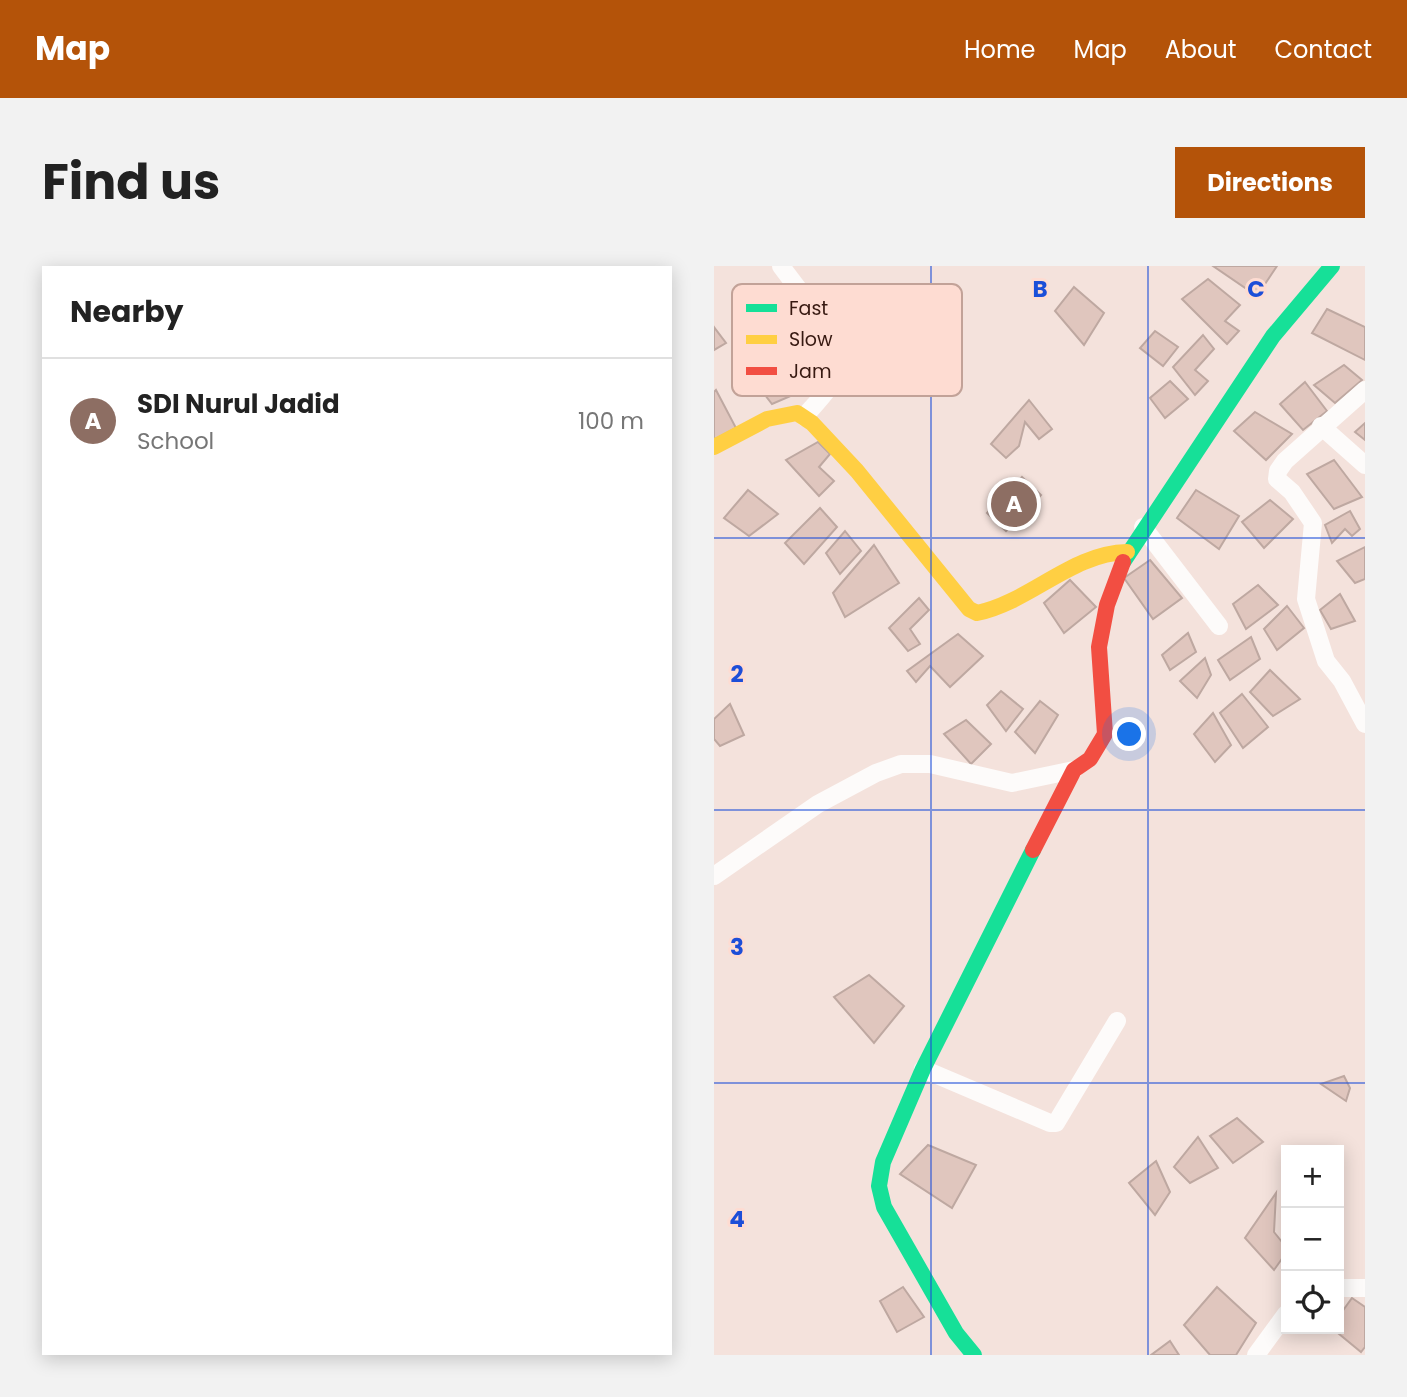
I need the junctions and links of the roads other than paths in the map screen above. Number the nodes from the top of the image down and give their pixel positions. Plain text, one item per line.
1 (781, 266) edge
2 (1332, 266) edge
3 (794, 284) edge
4 (1365, 390) edge
5 (820, 396) edge
6 (804, 417) junction
7 (1321, 426) junction
8 (714, 447) edge
9 (1365, 465) edge
10 (1143, 527) junction
11 (1127, 552) junction
12 (1219, 626) dead end
13 (1365, 723) edge
14 (1074, 770) junction
15 (714, 876) edge
16 (1117, 1021) dead end
17 (923, 1069) junction
18 (1344, 1288) edge
19 (1365, 1288) edge
20 (1281, 1321) edge
21 (974, 1355) edge
22 (1255, 1355) edge

1 - 3 street
2 - 10 street
4 - 7 street
5 - 6 street
6 - 8 street
6 - 11 street
7 - 9 street
7 - 13 street
10 - 11 street
10 - 12 street
11 - 14 street
14 - 15 street
14 - 17 street
16 - 17 street
17 - 21 street
18 - 19 street
20 - 22 street

